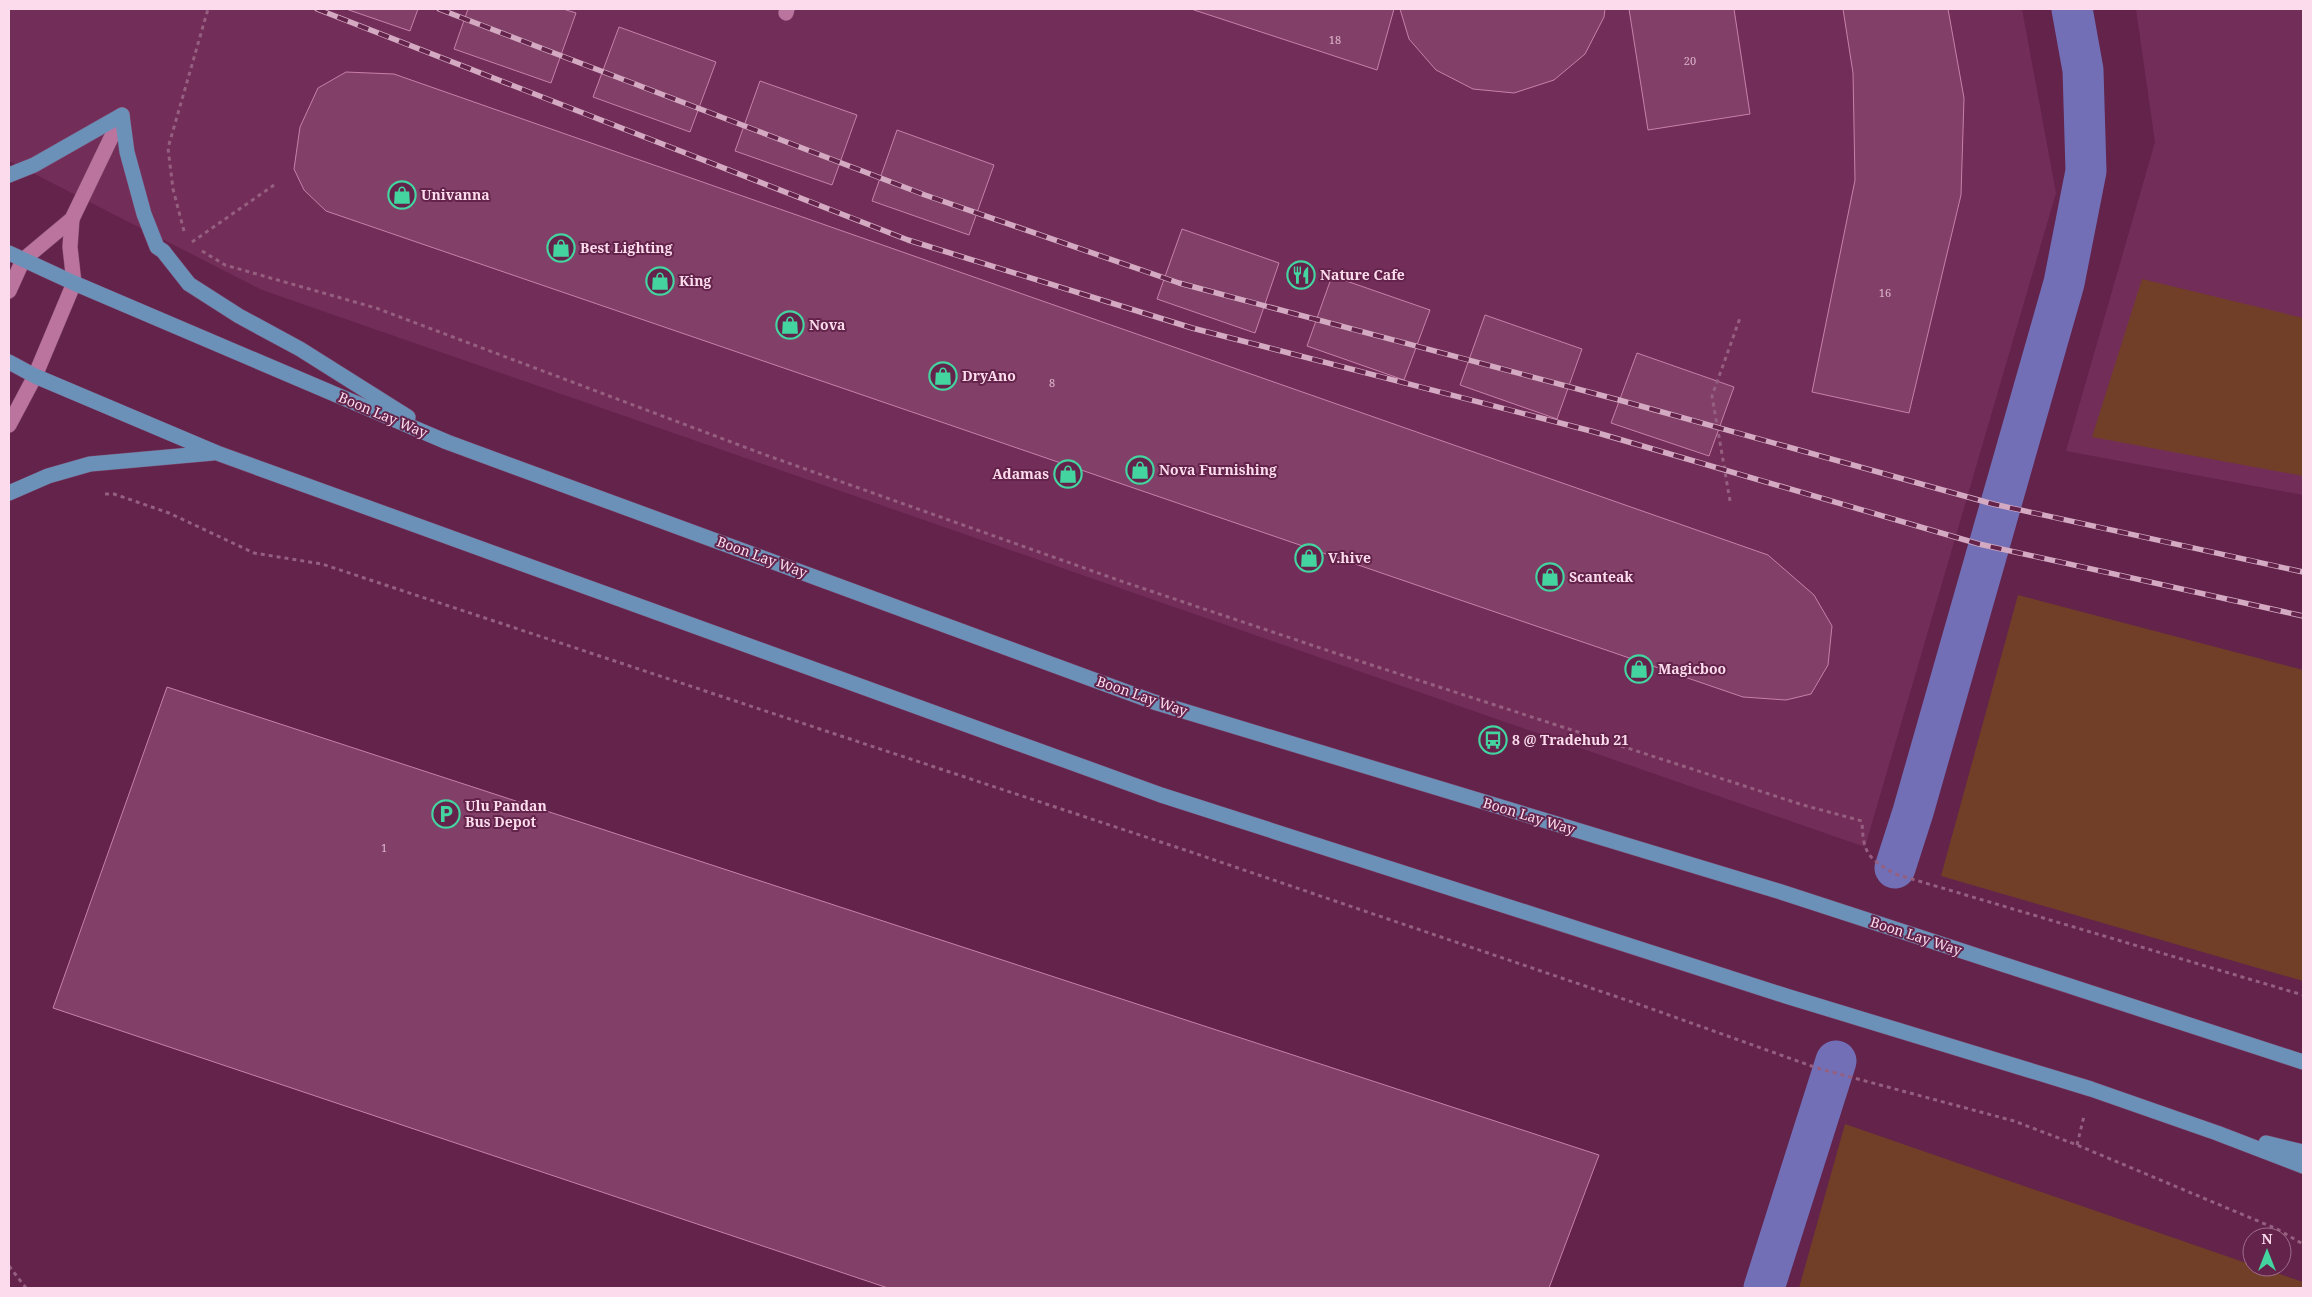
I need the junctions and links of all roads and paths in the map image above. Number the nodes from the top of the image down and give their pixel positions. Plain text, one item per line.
1 (208, 9) edge
2 (122, 115) junction
3 (9, 175) edge
4 (274, 185) dead end
5 (72, 219) junction
6 (189, 244) junction
7 (9, 253) edge
8 (23, 260) junction
9 (74, 283) junction
10 (9, 291) edge
11 (1740, 318) dead end
12 (9, 362) edge
13 (35, 376) junction
14 (9, 425) edge
15 (447, 442) junction
16 (217, 453) junction
17 (9, 493) edge
18 (104, 494) dead end
19 (1730, 501) dead end
20 (2303, 995) edge
21 (2303, 1062) edge
22 (2217, 1133) junction
23 (2303, 1152) edge
24 (2303, 1166) edge
25 (2303, 1244) edge
26 (9, 1266) edge
27 (26, 1288) edge

1 - 6 path
2 - 3 main road
2 - 5 street
2 - 15 main road
4 - 6 path
5 - 8 street
5 - 9 street
6 - 20 path
7 - 8 main road, Boon Lay Way
8 - 9 main road, Boon Lay Way
8 - 10 street
9 - 13 street
9 - 15 main road, Boon Lay Way
11 - 19 path
12 - 13 main road
13 - 14 street
13 - 16 main road
15 - 21 main road, Boon Lay Way
16 - 17 main road
16 - 22 main road
18 - 25 path
22 - 23 main road
22 - 24 main road
26 - 27 path

